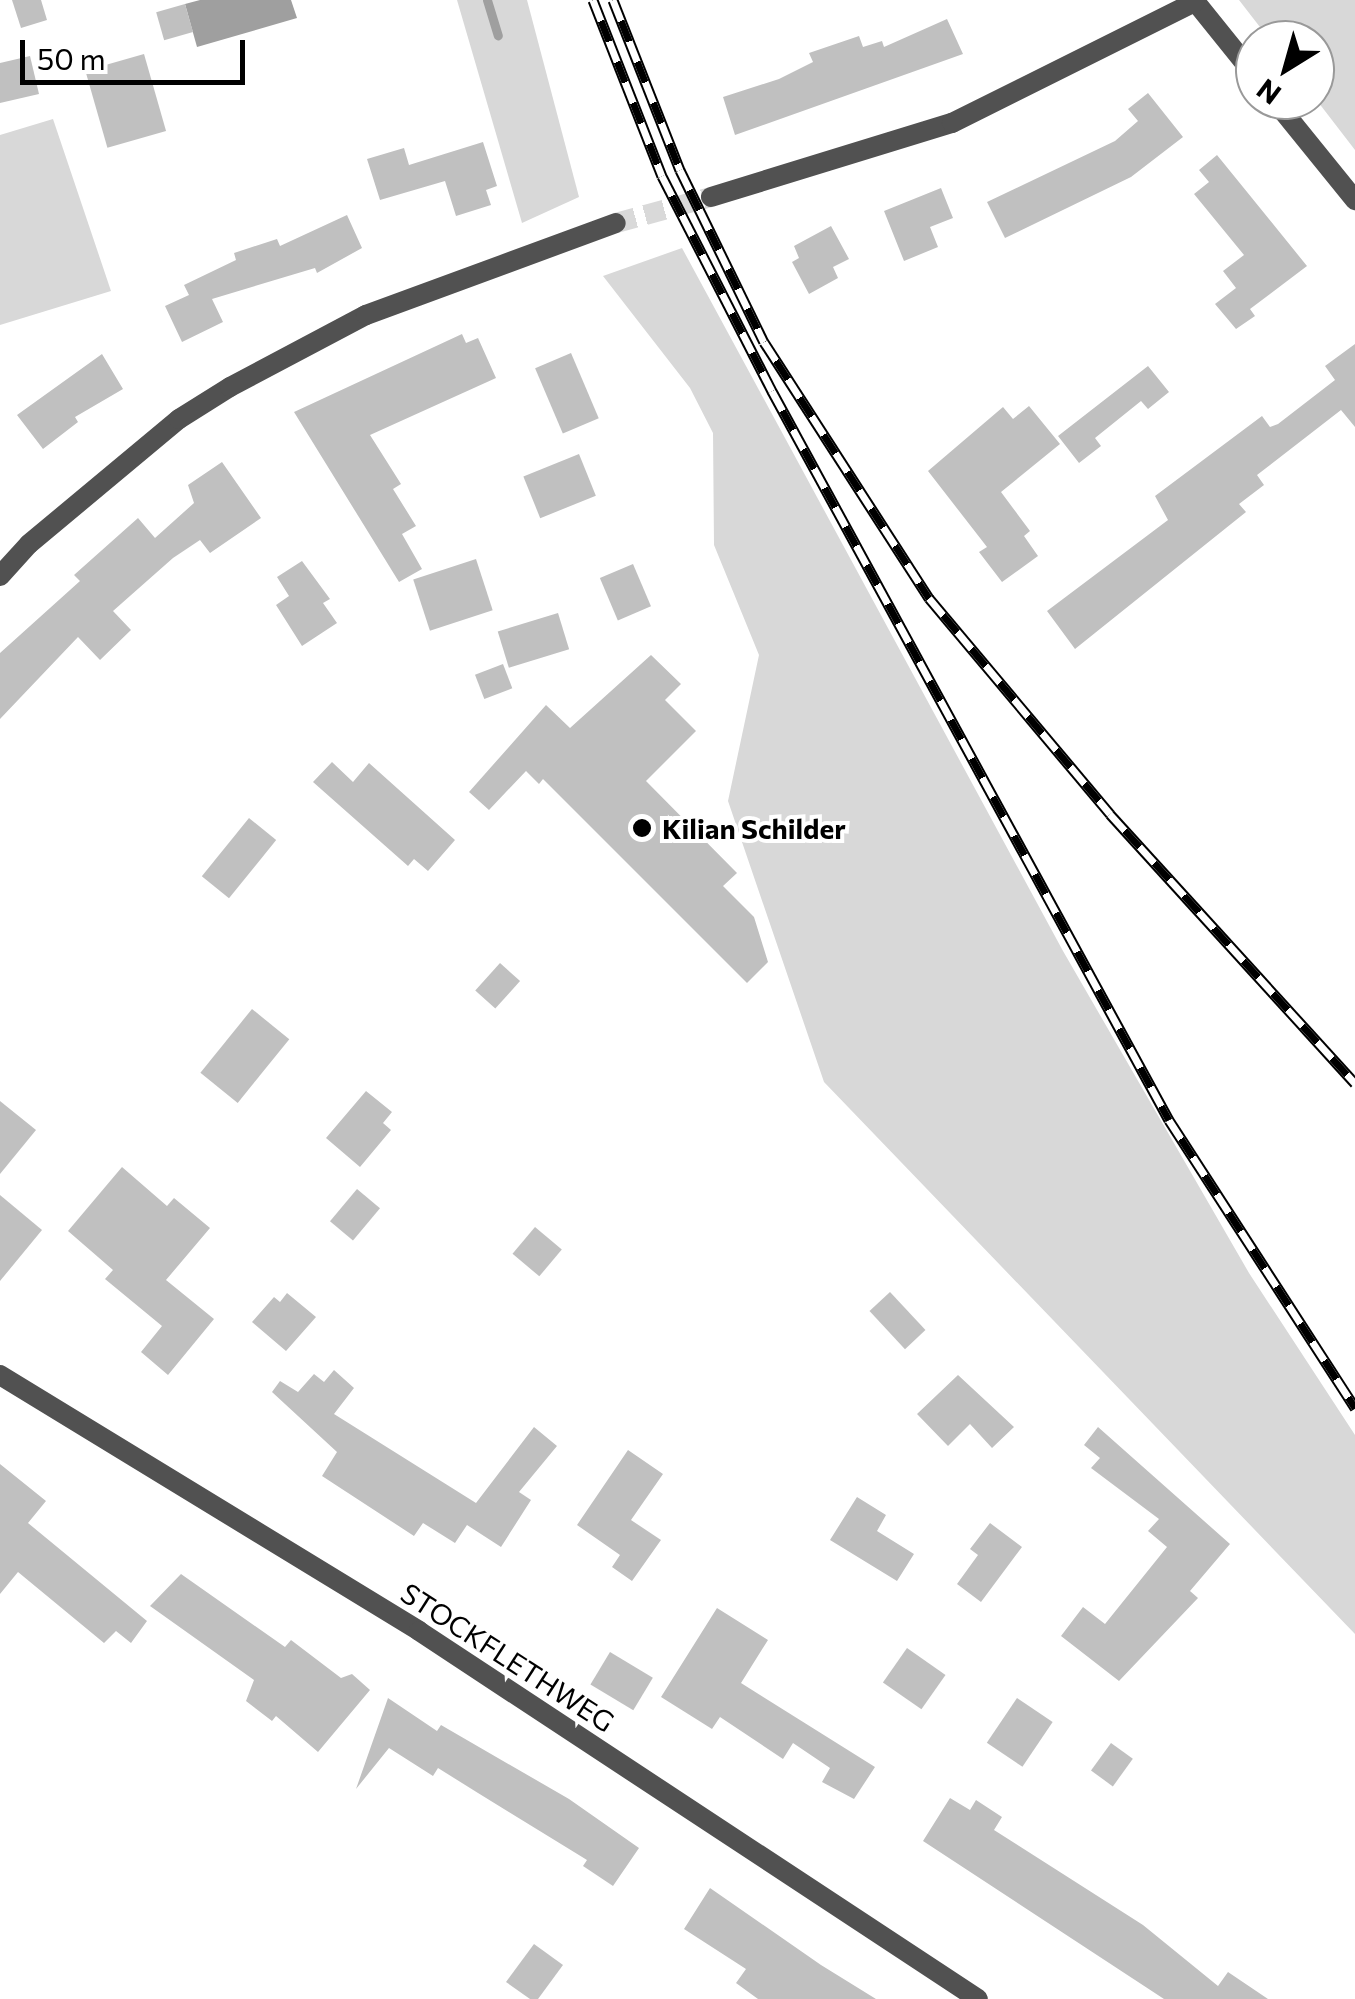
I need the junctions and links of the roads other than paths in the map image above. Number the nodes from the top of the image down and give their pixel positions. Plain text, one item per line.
1 (1195, 1) edge
2 (1235, 51) edge
3 (1290, 120) edge
4 (711, 198) tunnel mouth
5 (1355, 200) edge
6 (616, 223) tunnel mouth
7 (0, 576) edge
8 (0, 1375) edge
9 (978, 1999) edge

1 - 2 street
1 - 4 street
3 - 5 street
6 - 7 street
8 - 9 street, STOCKFLETHWEG

